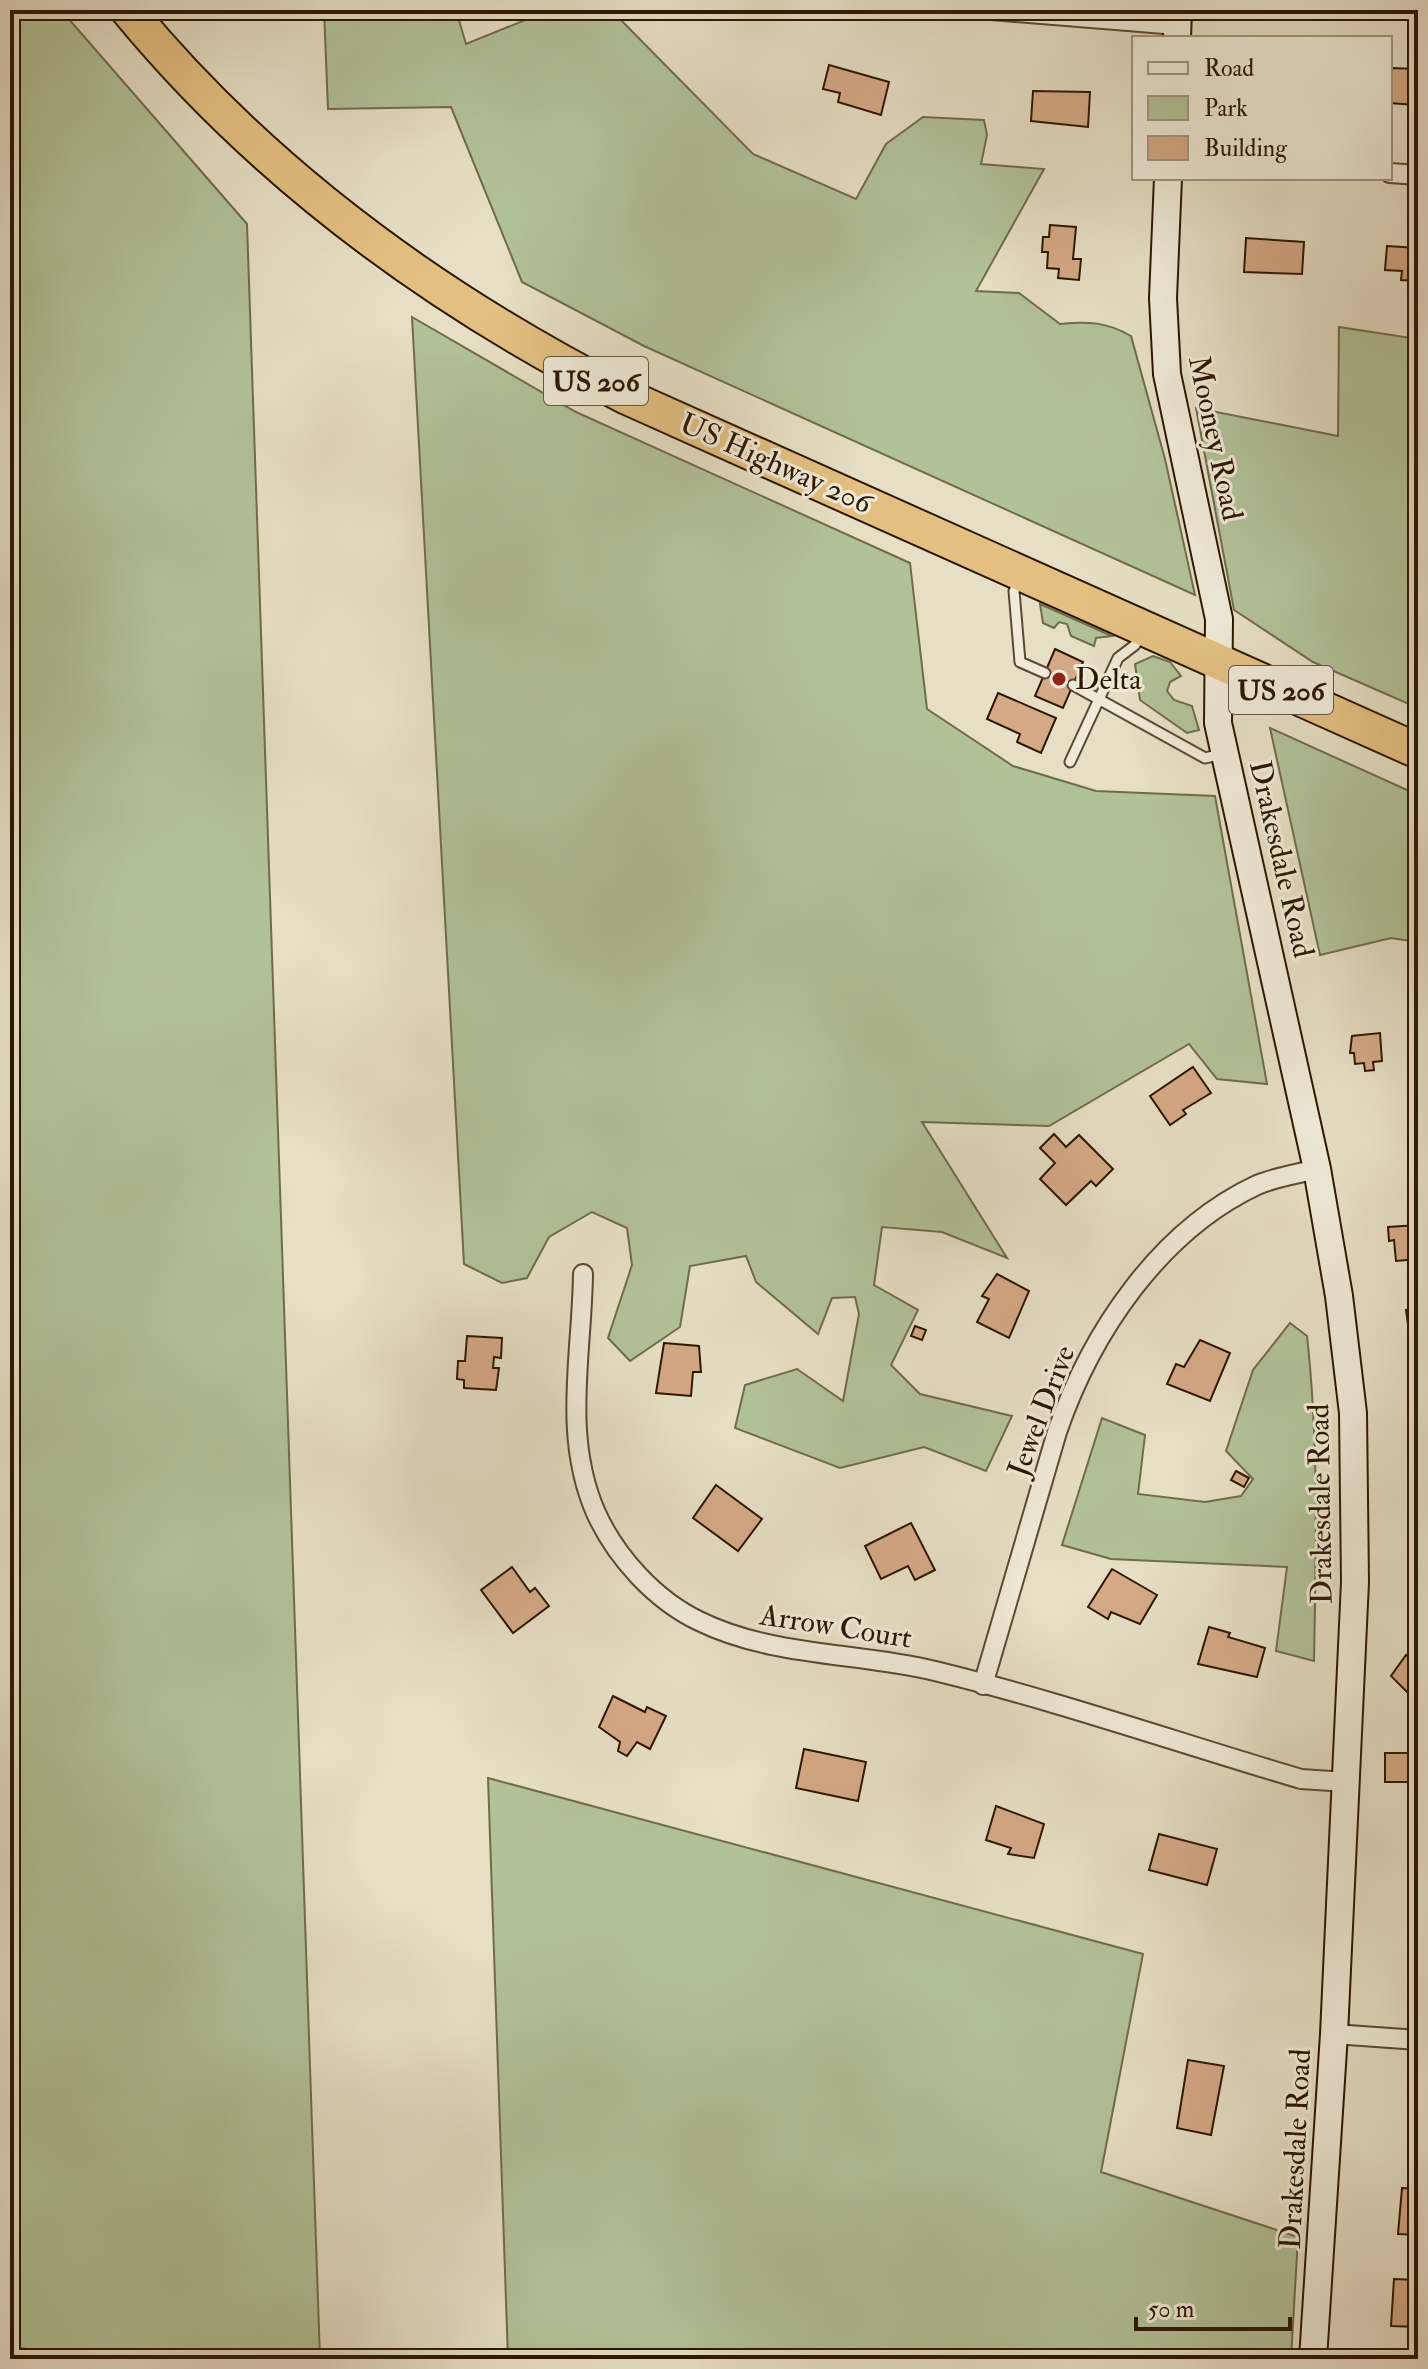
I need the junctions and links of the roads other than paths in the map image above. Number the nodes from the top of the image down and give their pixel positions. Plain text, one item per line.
1 (128, 10) edge
2 (991, 10) edge
3 (1177, 24) edge
4 (1392, 173) edge
5 (1418, 175) edge
6 (1168, 180) edge
7 (1022, 574) junction
8 (1144, 628) junction
9 (1218, 662) junction
10 (1045, 673) dead end
11 (1073, 685) dead end
12 (1100, 697) junction
13 (1418, 751) edge
14 (1225, 754) junction
15 (1070, 762) dead end
16 (1317, 1169) junction
17 (583, 1274) dead end
18 (983, 1685) junction
19 (1346, 1782) junction
20 (1334, 2034) junction
21 (1418, 2040) edge
22 (1313, 2359) edge

1 - 7 highway, US Highway 206 / US 206
2 - 3 street
4 - 5 street
6 - 9 main road, Mooney Road
7 - 8 highway, US Highway 206 / US 206
7 - 10 lane
8 - 9 highway, US Highway 206 / US 206
8 - 12 lane
9 - 13 highway, US Highway 206 / US 206
9 - 14 main road, Drakesdale Road
11 - 12 lane
12 - 14 lane
12 - 15 lane
14 - 16 main road, Drakesdale Road
16 - 18 street, Jewel Drive
16 - 19 main road, Drakesdale Road
17 - 18 street, Arrow Court
18 - 19 street, Arrow Court
19 - 20 main road, Drakesdale Road
20 - 21 street
20 - 22 main road, Drakesdale Road

